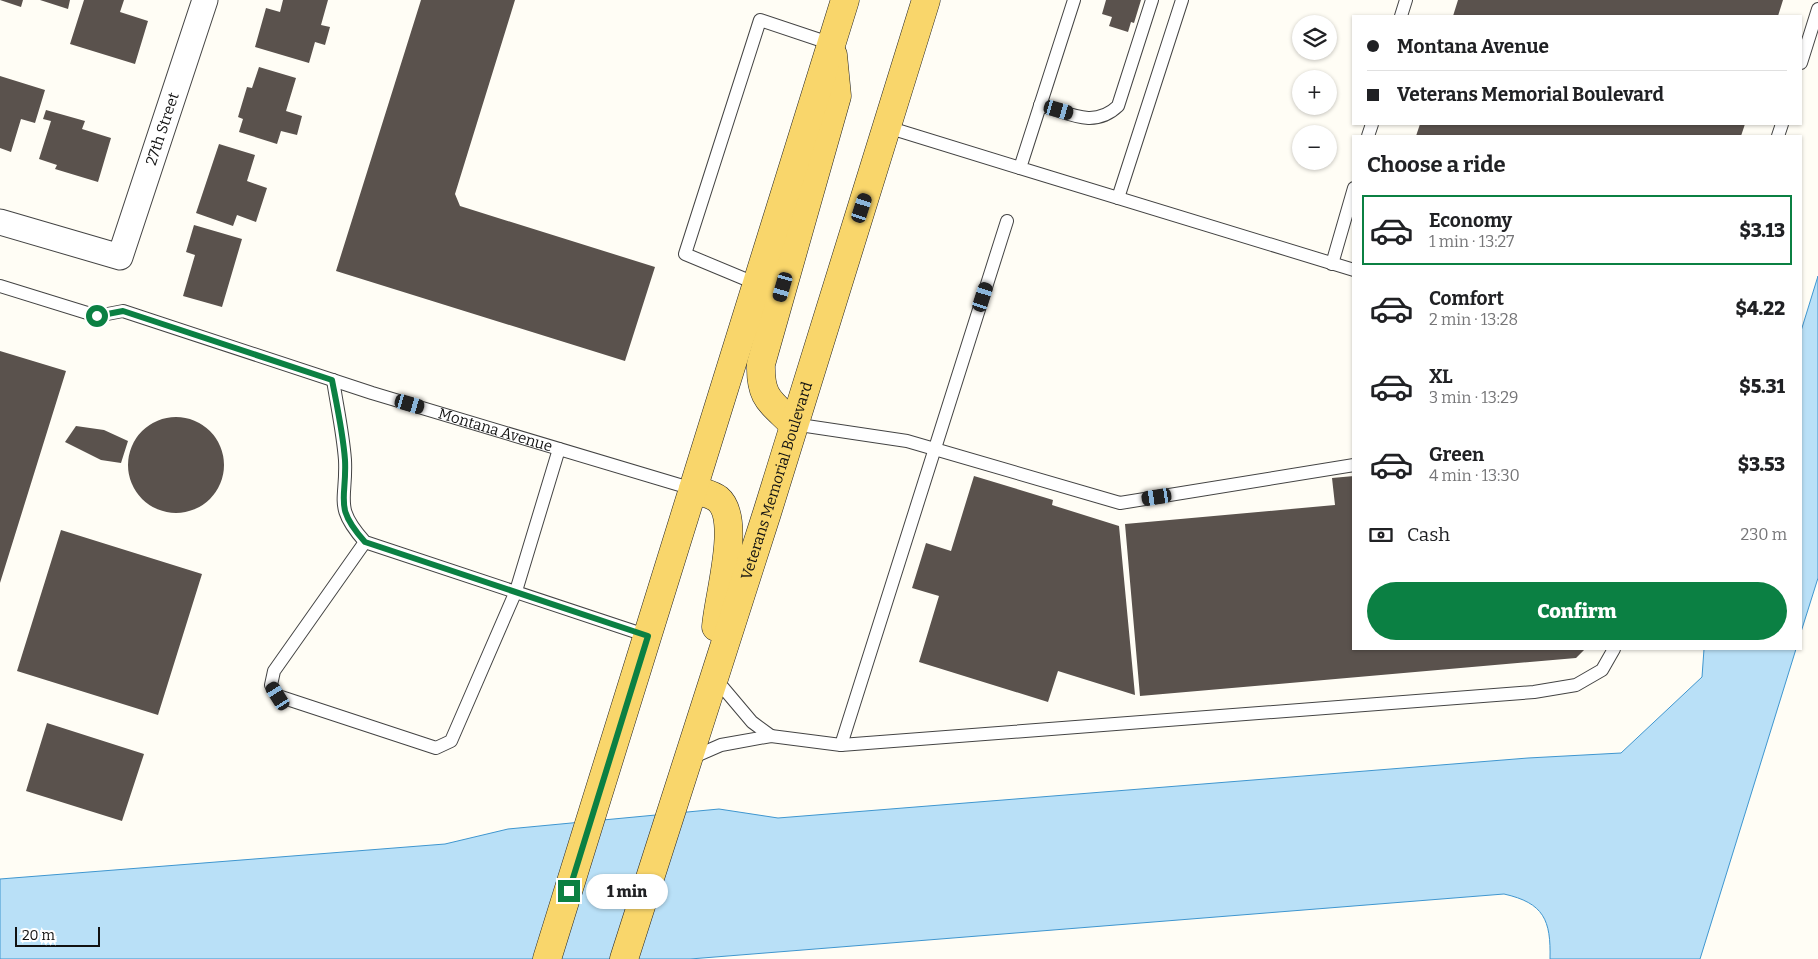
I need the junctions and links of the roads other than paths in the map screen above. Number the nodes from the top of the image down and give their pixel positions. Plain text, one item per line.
1 (205, 0) edge
2 (845, 0) edge
3 (926, 0) edge
4 (1074, 0) edge
5 (1152, 0) edge
6 (1182, 0) edge
7 (1406, 0) edge
8 (1818, 9) edge
9 (1401, 15) edge
10 (832, 44) junction
11 (1802, 60) edge
12 (1040, 105) junction
13 (887, 127) junction
14 (1020, 168) junction
15 (1352, 195) edge
16 (1118, 198) junction
17 (1007, 221) dead end
18 (0, 222) edge
19 (1332, 264) junction
20 (1352, 269) edge
21 (757, 284) junction
22 (0, 286) edge
23 (332, 380) junction
24 (794, 424) junction
25 (558, 449) junction
26 (935, 449) junction
27 (1352, 465) edge
28 (693, 489) junction
29 (365, 542) junction
30 (516, 591) junction
31 (648, 636) junction
32 (1613, 650) edge
33 (713, 676) junction
34 (771, 736) junction
35 (841, 745) junction
36 (684, 771) junction
37 (547, 959) edge
38 (624, 959) edge

1 - 18 street, 27th Street
2 - 10 main road
3 - 13 main road, Veterans Memorial Boulevard
4 - 12 lane
5 - 12 lane
6 - 16 lane
7 - 9 lane
8 - 11 lane
10 - 21 main road
10 - 21 lane
10 - 24 main road
12 - 14 lane
13 - 14 lane
13 - 24 main road, Veterans Memorial Boulevard
14 - 16 lane
15 - 19 lane
16 - 19 lane
17 - 26 lane
19 - 20 lane
21 - 28 main road
22 - 23 lane, Montana Avenue
23 - 25 lane, Montana Avenue
23 - 29 lane
24 - 26 lane
24 - 33 main road, Veterans Memorial Boulevard
25 - 28 lane, Montana Avenue
25 - 30 lane
26 - 27 lane
26 - 35 lane
28 - 31 main road
28 - 33 main road
29 - 30 lane
29 - 30 lane
30 - 31 lane
31 - 37 main road
32 - 35 lane
33 - 34 lane
33 - 36 main road, Veterans Memorial Boulevard
34 - 35 lane
34 - 36 lane
36 - 38 main road, Veterans Memorial Boulevard

